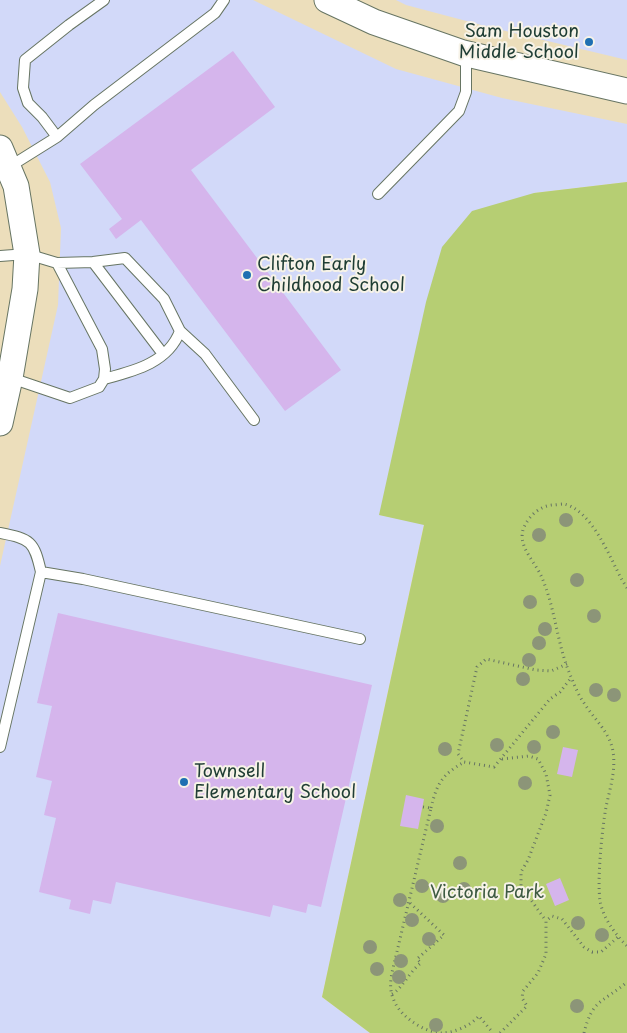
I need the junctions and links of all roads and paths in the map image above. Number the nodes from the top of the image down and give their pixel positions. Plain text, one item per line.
1 (104, 0) edge
2 (224, 0) edge
3 (327, 0) edge
4 (466, 54) junction
5 (627, 91) edge
6 (57, 137) junction
7 (4, 158) edge
8 (378, 194) dead end
9 (27, 254) junction
10 (0, 256) edge
11 (93, 262) junction
12 (57, 264) junction
13 (180, 331) junction
14 (163, 354) junction
15 (10, 378) junction
16 (104, 379) junction
17 (254, 420) dead end
18 (0, 423) edge
19 (0, 533) edge
20 (41, 572) junction
21 (627, 588) edge
22 (360, 638) dead end
23 (567, 664) junction
24 (571, 678) junction
25 (0, 746) edge
26 (502, 759) junction
27 (464, 762) junction
28 (423, 807) dead end
29 (431, 808) junction
30 (409, 901) junction
31 (546, 921) junction
32 (618, 937) junction
33 (627, 946) edge
34 (627, 982) edge
35 (392, 994) junction
36 (493, 1033) edge
37 (500, 1033) edge
38 (584, 1033) edge

1 - 6 lane
2 - 6 lane
3 - 4 street
4 - 5 street
4 - 8 lane
6 - 7 lane
7 - 9 street
9 - 10 lane
9 - 12 lane
9 - 15 street
11 - 12 lane
11 - 13 lane
11 - 14 lane
12 - 16 lane
13 - 14 lane
13 - 17 lane
14 - 16 lane
15 - 16 lane
15 - 18 street
19 - 20 lane
20 - 22 lane
20 - 25 lane
21 - 23 path
23 - 24 path
23 - 27 path
24 - 26 path
24 - 32 path
26 - 27 path
26 - 31 path
27 - 29 path
28 - 29 path
29 - 30 path
30 - 35 path
30 - 35 path
31 - 32 path
31 - 37 path
32 - 33 path
34 - 38 path
35 - 36 path

